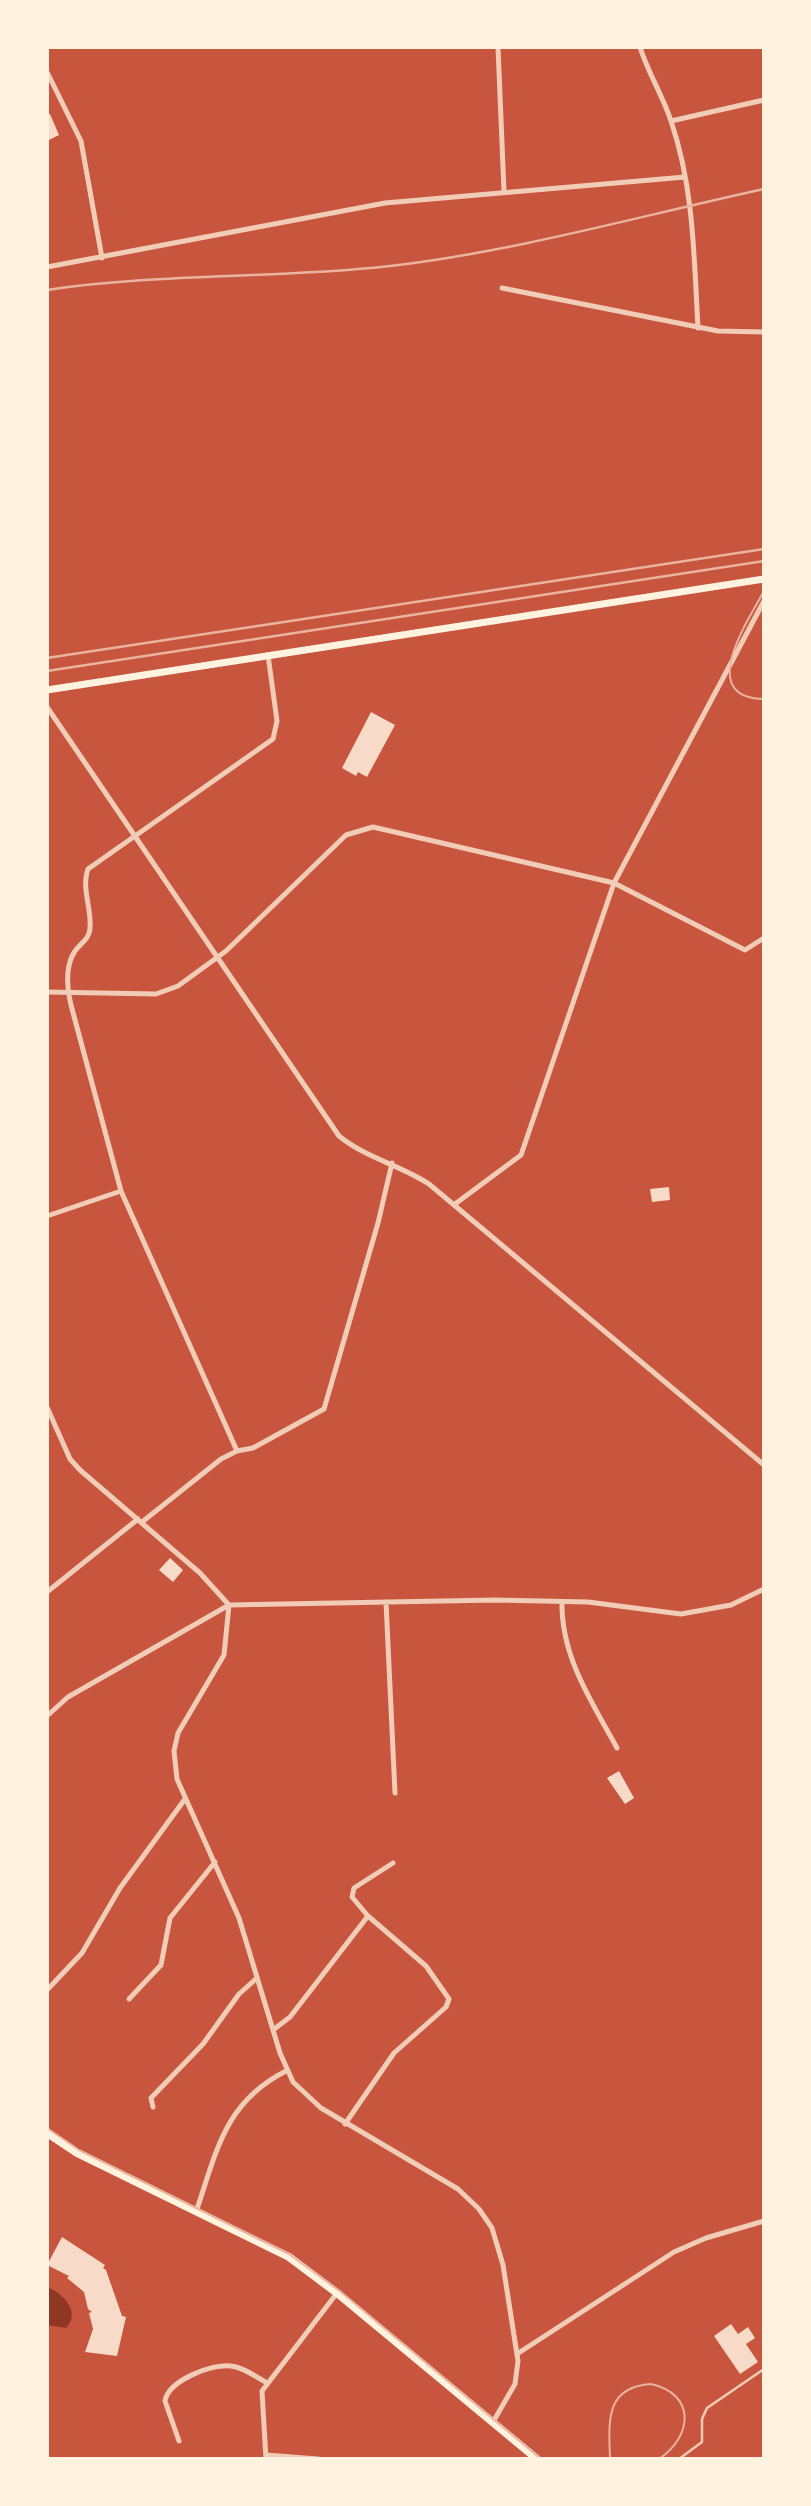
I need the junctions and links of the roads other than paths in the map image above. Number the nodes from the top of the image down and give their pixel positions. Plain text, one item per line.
1 (498, 47) edge
2 (640, 47) edge
3 (47, 72) edge
4 (764, 100) edge
5 (671, 121) junction
6 (685, 177) junction
7 (504, 191) junction
8 (103, 258) junction
9 (47, 267) edge
10 (502, 288) dead end
11 (698, 328) junction
12 (764, 332) edge
13 (764, 579) edge
14 (764, 601) edge
15 (268, 655) junction
16 (47, 690) edge
17 (47, 708) edge
18 (133, 835) junction
19 (614, 883) junction
20 (764, 938) edge
21 (218, 958) junction
22 (47, 992) edge
23 (68, 992) junction
24 (392, 1163) junction
25 (121, 1191) junction
26 (454, 1204) junction
27 (47, 1216) edge
28 (47, 1408) edge
29 (237, 1451) junction
30 (764, 1465) edge
31 (140, 1520) junction
32 (764, 1589) edge
33 (47, 1592) edge
34 (386, 1602) junction
35 (562, 1602) junction
36 (229, 1605) junction
37 (47, 1716) edge
38 (617, 1748) dead end
39 (395, 1793) dead end
40 (185, 1799) junction
41 (215, 1862) junction
42 (393, 1863) dead end
43 (368, 1916) junction
44 (257, 1978) junction
45 (47, 1990) edge
46 (129, 1999) dead end
47 (273, 2030) junction
48 (286, 2071) junction
49 (153, 2108) dead end
50 (345, 2123) junction
51 (47, 2133) edge
52 (197, 2209) junction
53 (764, 2221) edge
54 (337, 2293) junction
55 (517, 2354) junction
56 (764, 2369) edge
57 (267, 2383) junction
58 (493, 2422) junction
59 (179, 2441) dead end
60 (266, 2457) edge
61 (536, 2458) edge
62 (318, 2459) edge
63 (679, 2459) edge

1 - 7 street
2 - 5 street
3 - 8 street
4 - 5 street
5 - 6 street
6 - 7 street
6 - 11 street
7 - 8 street
8 - 9 street
10 - 11 street
11 - 12 street
13 - 15 main road
14 - 19 street
15 - 16 main road
15 - 18 street
17 - 18 street
18 - 21 street
18 - 23 street
19 - 20 street
19 - 21 street
19 - 26 street
21 - 23 street
21 - 24 street
22 - 23 street
23 - 25 street
24 - 26 street
24 - 29 street
25 - 27 street
25 - 29 street
26 - 30 street
28 - 31 street
29 - 31 street
31 - 33 street
31 - 36 street
32 - 35 street
34 - 35 street
34 - 36 street
34 - 39 street
35 - 38 street
36 - 37 street
36 - 40 street
40 - 41 street
40 - 45 street
41 - 44 street
41 - 46 street
42 - 43 street
43 - 47 street
43 - 50 street
44 - 47 street
44 - 49 street
47 - 48 street
48 - 50 street
48 - 52 street
50 - 55 street
51 - 52 main road
52 - 54 main road
53 - 55 street
54 - 57 street
54 - 58 main road
55 - 58 street
56 - 63 lane
57 - 59 street
57 - 60 street
58 - 61 main road
60 - 62 street

